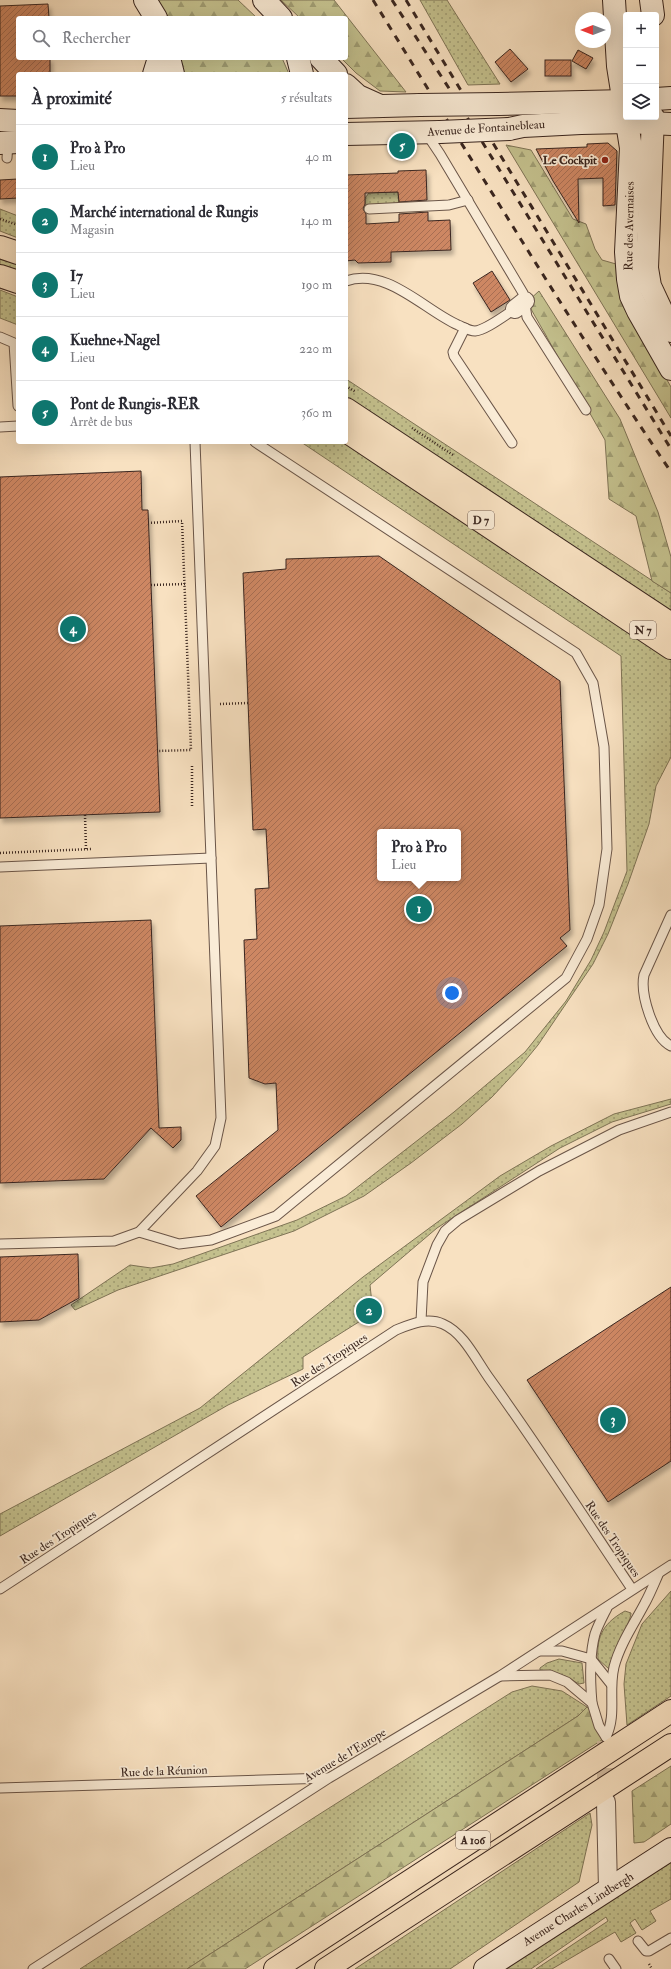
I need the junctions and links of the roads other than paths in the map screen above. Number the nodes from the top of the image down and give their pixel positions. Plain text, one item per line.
1 (145, 0) edge
2 (264, 0) edge
3 (614, 0) edge
4 (155, 16) edge
5 (279, 16) edge
6 (158, 60) edge
7 (169, 60) edge
8 (298, 60) edge
9 (322, 60) edge
10 (154, 72) edge
11 (172, 72) edge
12 (302, 72) edge
13 (334, 72) edge
14 (348, 87) edge
15 (623, 95) edge
16 (671, 98) edge
17 (659, 100) edge
18 (379, 106) junction
19 (348, 107) edge
20 (623, 108) edge
21 (623, 108) edge
22 (627, 120) edge
23 (659, 122) edge
24 (432, 132) junction
25 (348, 134) edge
26 (468, 200) junction
27 (369, 209) dead end
28 (0, 247) edge
29 (16, 252) edge
30 (0, 276) edge
31 (16, 281) edge
32 (348, 281) edge
33 (520, 305) junction
34 (465, 328) junction
35 (671, 331) edge
36 (0, 337) edge
37 (671, 369) edge
38 (16, 374) edge
39 (586, 410) dead end
40 (348, 411) edge
41 (16, 426) edge
42 (0, 427) edge
43 (348, 432) edge
44 (512, 443) dead end
45 (195, 444) edge
46 (258, 444) edge
47 (616, 587) joint
48 (615, 611) joint
49 (671, 624) edge
50 (671, 648) edge
51 (211, 858) junction
52 (0, 867) edge
53 (671, 915) edge
54 (671, 1046) edge
55 (671, 1112) edge
56 (139, 1232) junction
57 (0, 1244) edge
58 (421, 1321) junction
59 (671, 1565) edge
60 (658, 1575) junction
61 (0, 1589) edge
62 (632, 1589) junction
63 (607, 1608) junction
64 (540, 1651) junction
65 (591, 1659) junction
66 (500, 1676) junction
67 (611, 1684) junction
68 (592, 1703) junction
69 (671, 1711) edge
70 (671, 1746) edge
71 (329, 1778) junction
72 (0, 1788) edge
73 (606, 1802) tunnel mouth
74 (671, 1849) edge
75 (608, 1889) junction
76 (671, 1938) edge
77 (638, 1941) dead end
78 (609, 1958) dead end
79 (33, 1969) edge
80 (275, 1969) edge
81 (326, 1969) edge
82 (485, 1969) edge
83 (616, 1969) edge

1 - 4 main road
2 - 5 main road
3 - 15 main road, Rue des Avernaises
6 - 10 main road
7 - 11 main road
8 - 12 main road
9 - 13 main road
14 - 18 main road
16 - 17 main road
18 - 19 main road
18 - 20 main road, bridge
21 - 24 main road, Avenue de Fontainebleau, bridge
22 - 37 main road, Rue des Avernaises
23 - 35 main road, Rue des Avernaises
24 - 25 main road, Avenue de Fontainebleau
24 - 26 lane
26 - 27 lane
26 - 33 lane
28 - 29 highway
30 - 31 highway
32 - 34 lane
33 - 34 lane
33 - 39 lane
34 - 44 lane
36 - 38 lane
40 - 47 highway, D 7
41 - 42 lane
43 - 48 highway, D 7
45 - 51 lane
46 - 56 lane
47 - 49 highway, N 7
48 - 50 highway, N 7
51 - 52 lane
51 - 56 lane
53 - 54 lane
55 - 58 lane
56 - 57 lane
58 - 61 lane, Rue des Tropiques
58 - 62 lane, Rue des Tropiques
59 - 60 lane, Avenue de l'Europe
60 - 62 lane, Avenue de l'Europe
60 - 67 lane
62 - 63 lane, Avenue de l'Europe
63 - 64 lane, Avenue de l'Europe
63 - 65 lane
64 - 65 lane
64 - 66 lane, Avenue de l'Europe
65 - 67 lane
65 - 68 lane
66 - 68 lane
66 - 71 lane, Avenue de l'Europe
67 - 68 lane
69 - 80 highway, A 106
70 - 81 highway, A 106
71 - 72 lane, Rue de la Réunion
71 - 79 lane, Avenue de l'Europe
73 - 75 street
74 - 75 main road, Avenue Charles Lindbergh
75 - 82 main road, Avenue Charles Lindbergh
76 - 77 lane
78 - 83 lane

